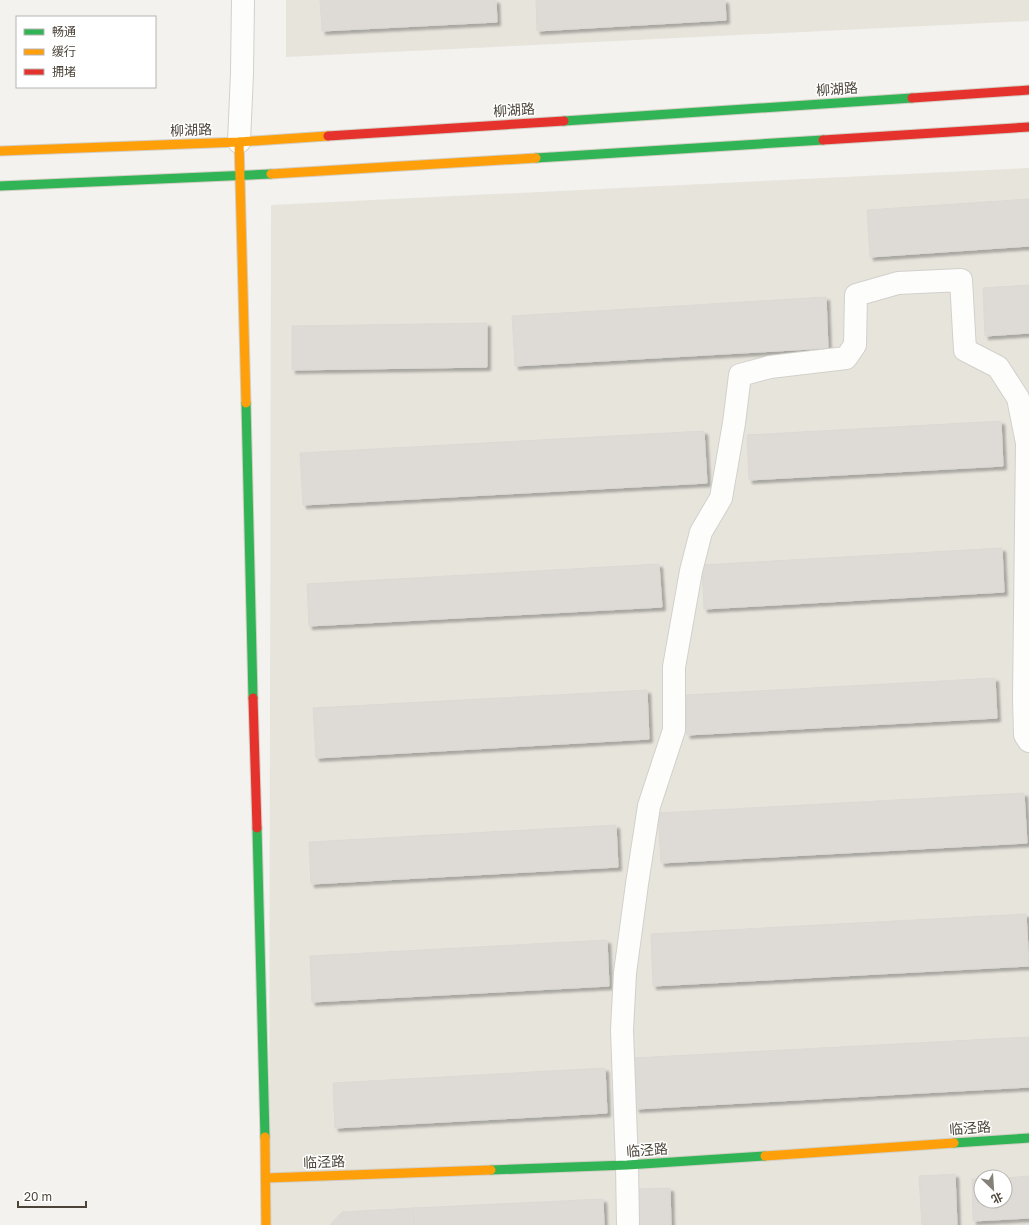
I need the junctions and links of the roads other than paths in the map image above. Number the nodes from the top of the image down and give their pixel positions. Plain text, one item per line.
1 (243, 0) edge
2 (1029, 90) edge
3 (1029, 127) edge
4 (239, 142) junction
5 (0, 151) edge
6 (241, 176) junction
7 (0, 186) edge
8 (1029, 741) edge
9 (1029, 1138) edge
10 (627, 1166) junction
11 (266, 1178) junction
12 (266, 1225) edge
13 (628, 1225) edge

1 - 4 street
2 - 4 main road, 柳湖路
3 - 6 main road
4 - 5 main road, 柳湖路
4 - 6 main road
6 - 7 main road
6 - 11 main road
8 - 10 street
9 - 10 main road, 临泾路
10 - 11 main road, 临泾路
10 - 13 street
11 - 12 main road

